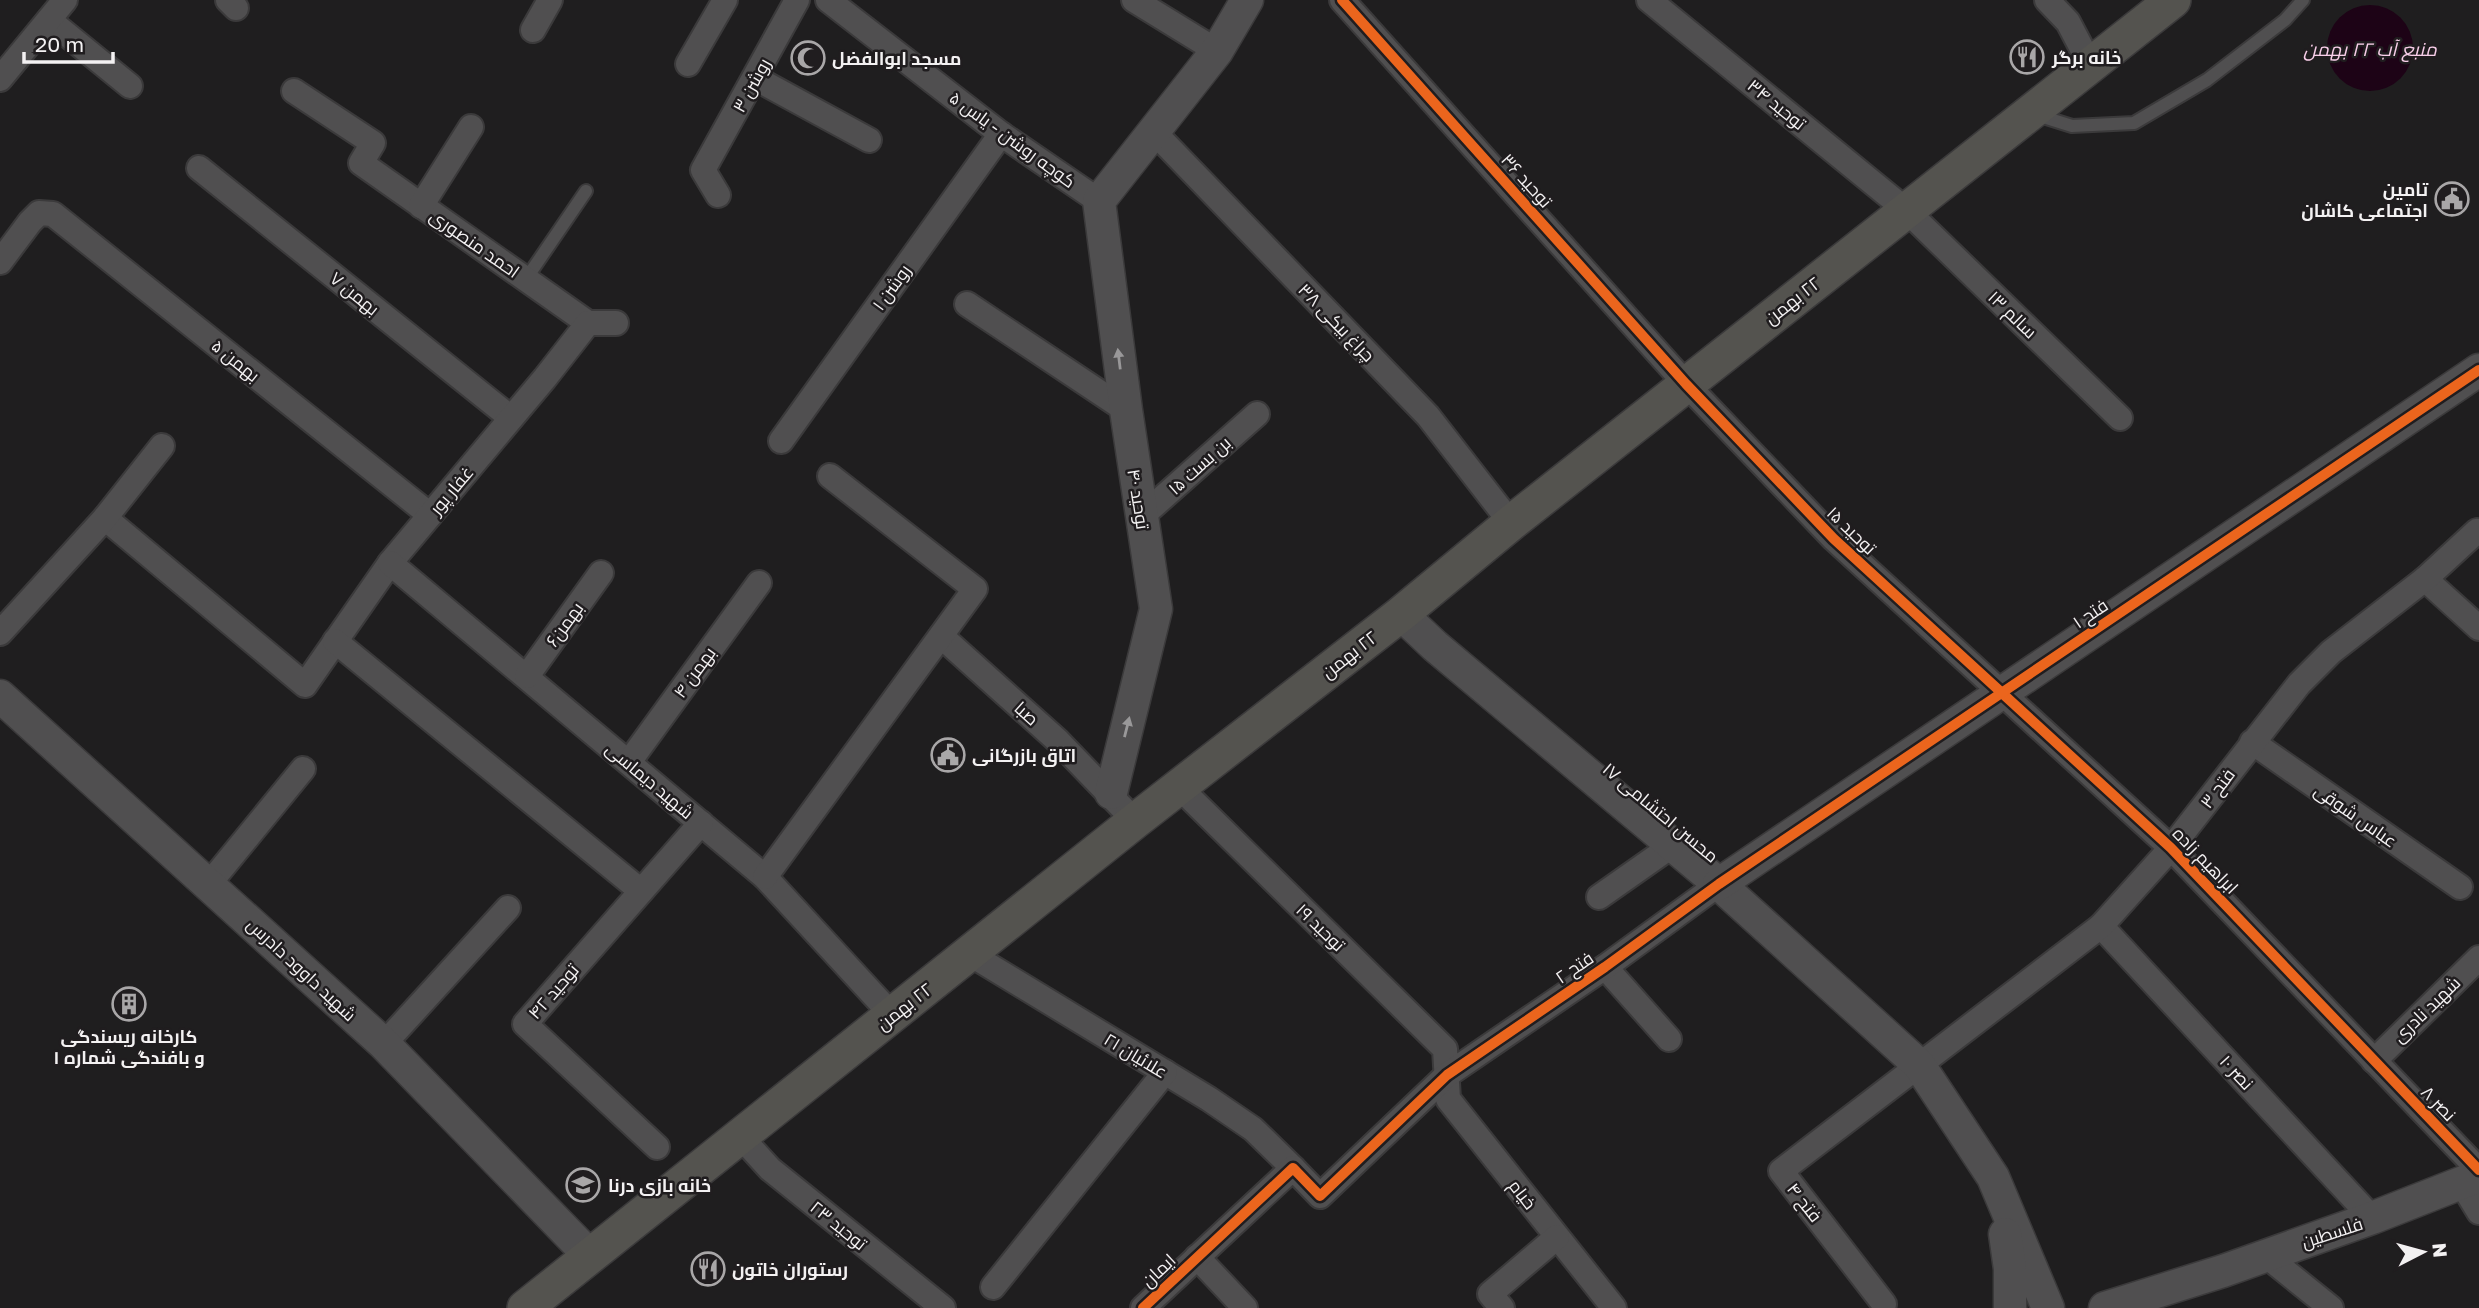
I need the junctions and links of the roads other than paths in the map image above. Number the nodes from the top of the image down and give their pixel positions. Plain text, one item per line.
1 (65, 0) edge
2 (550, 0) edge
3 (725, 0) edge
4 (797, 0) edge
5 (828, 0) edge
6 (1134, 0) edge
7 (1247, 0) edge
8 (1342, 0) edge
9 (1648, 0) edge
10 (2048, 0) edge
11 (2173, 0) edge
12 (2303, 0) edge
13 (49, 20) junction
14 (533, 30) dead end
15 (1217, 51) junction
16 (688, 64) dead end
17 (2090, 64) junction
18 (755, 78) junction
19 (0, 79) edge
20 (130, 86) dead end
21 (294, 91) dead end
22 (2030, 113) junction
23 (471, 128) dead end
24 (1153, 131) junction
25 (1002, 134) junction
26 (870, 140) dead end
27 (199, 168) dead end
28 (586, 191) dead end
29 (718, 195) dead end
30 (1099, 201) junction
31 (421, 206) junction
32 (1906, 209) junction
33 (0, 262) edge
34 (526, 279) junction
35 (967, 304) dead end
36 (589, 323) junction
37 (616, 323) dead end
38 (2479, 370) edge
39 (1685, 384) junction
40 (1126, 410) junction
41 (1257, 414) dead end
42 (511, 418) junction
43 (2120, 418) dead end
44 (781, 441) dead end
45 (162, 446) dead end
46 (830, 476) dead end
47 (430, 515) junction
48 (1142, 516) junction
49 (105, 518) junction
50 (1511, 523) junction
51 (2478, 531) edge
52 (390, 563) junction
53 (601, 573) dead end
54 (2425, 579) junction
55 (759, 583) dead end
56 (1401, 614) junction
57 (2479, 628) edge
58 (0, 634) edge
59 (941, 636) junction
60 (335, 641) junction
61 (527, 676) junction
62 (2002, 694) junction
63 (0, 696) edge
64 (2252, 742) junction
65 (629, 762) junction
66 (303, 769) dead end
67 (1179, 788) junction
68 (1111, 793) junction
69 (1135, 821) junction
70 (701, 823) junction
71 (1673, 845) junction
72 (2171, 848) junction
73 (765, 877) junction
74 (209, 884) junction
75 (1719, 884) junction
76 (2460, 887) dead end
77 (641, 891) junction
78 (1599, 897) dead end
79 (508, 908) dead end
80 (2101, 926) junction
81 (970, 954) junction
82 (2479, 958) edge
83 (1605, 967) junction
84 (892, 1015) junction
85 (1669, 1039) dead end
86 (384, 1044) junction
87 (2374, 1060) junction
88 (1919, 1065) junction
89 (1165, 1072) junction
90 (1447, 1075) junction
91 (740, 1136) junction
92 (657, 1147) dead end
93 (1293, 1168) junction
94 (2474, 1176) edge
95 (1993, 1177) junction
96 (2479, 1212) edge
97 (2372, 1219) junction
98 (1557, 1237) junction
99 (2264, 1254) junction
100 (590, 1256) junction
101 (1198, 1257) junction
102 (2223, 1271) junction
103 (992, 1287) dead end
104 (1884, 1304) dead end
105 (525, 1308) edge
106 (943, 1308) edge
107 (1143, 1308) edge
108 (1245, 1308) edge
109 (1502, 1308) edge
110 (1614, 1308) edge
111 (2010, 1308) edge
112 (2048, 1308) edge
113 (2105, 1308) edge
114 (2170, 1308) edge
115 (2331, 1308) edge

1 - 13 street
2 - 14 street
3 - 16 street
4 - 18 street, روشن ۳
5 - 25 street, کوچه روشن - یاس ۵
6 - 15 street
7 - 15 street
8 - 39 street, توحید ۳۶
9 - 32 street, توحید ۳۴
10 - 17 street
11 - 17 main road, ٢٢ بهمن
12 - 22 lane
13 - 19 street
13 - 20 street
15 - 24 street
17 - 22 main road, ٢٢ بهمن
18 - 26 street
18 - 29 street, روشن ۳
21 - 31 street, احمد منصوری
22 - 32 main road, ٢٢ بهمن
23 - 31 street
24 - 30 street
24 - 50 street, چراغ بیکی ۳۸
25 - 30 street, کوچه روشن - یاس ۵
25 - 44 street, روشن ۱
27 - 42 street, بهمن ۷
28 - 34 lane
40 -> 30 street, توحید ۴۰
31 - 34 street, احمد منصوری
32 - 39 main road, ٢٢ بهمن
32 - 43 street, سالم ۱۳
33 - 47 street, بهمن ۵
34 - 36 street, احمد منصوری
35 - 40 street
36 - 37 street
36 - 42 street, غفار پور
38 - 62 street, فتح ۱
39 - 50 main road, ٢٢ بهمن
39 - 62 street, توحید ۱۵
40 - 48 street, توحید ۴۰
41 - 48 street, بن بست ۱۵
42 - 47 street, غفار پور
45 - 49 street
46 - 59 street
47 - 52 street, غفار پور
68 -> 48 street, توحید ۴۰
49 - 58 street
49 - 60 street, غفار پور
50 - 56 main road, ٢٢ بهمن
51 - 54 street, فتح ۳
52 - 60 street, غفار پور
52 - 61 street, شهید دیماسی
53 - 61 street, بهمن۶
54 - 57 street
54 - 64 street, فتح ۳
55 - 65 street, بهمن ۴
56 - 67 main road, ٢٢ بهمن
56 - 71 street, محسن احتشامی ۱۷
59 - 68 street, صبا
59 - 73 street
60 - 77 street
61 - 65 street, شهید دیماسی
62 - 72 street, ابراهیم زاده
62 - 75 street, فتح ۱
63 - 74 street, شهید داوود دادرس
64 - 72 street, فتح ۳
64 - 76 street, عباس شوقی
65 - 70 street, شهید دیماسی
66 - 74 street
67 - 69 main road, ٢٢ بهمن
67 - 90 street, توحید ۱۹
68 - 69 street, صبا
69 - 81 main road, ٢٢ بهمن
70 - 73 street, شهید دیماسی
70 - 77 street, توحید ۴۲
71 - 75 street, محسن احتشامی ۱۷
71 - 78 street
72 - 80 street, فتح ۳
72 - 87 street, ابراهیم زاده
73 - 84 street, شهید دیماسی
74 - 86 street, شهید داوود دادرس
75 - 83 street, فتح ۲
75 - 88 street, محسن احتشامی ۱۷
77 - 92 street, توحید ۴۲
79 - 86 street
80 - 88 street, فتح ۳
80 - 97 street, نصر ۱۰
81 - 84 main road, ٢٢ بهمن
81 - 89 street, علائیان ۲۱
82 - 87 street, شهید نادری
83 - 85 street
83 - 90 street, فتح ۲
84 - 91 main road, ٢٢ بهمن
86 - 100 street, شهید داوود دادرس
87 - 94 street, نصر ۸
88 - 95 street, محسن احتشامی ۱۷
88 - 104 street, فتح ۴
89 - 93 street, علائیان ۲۱
89 - 103 street
90 - 93 street, فتح ۲
90 - 98 street, خیام
91 - 100 main road, ٢٢ بهمن
91 - 106 street, توحید ۲۳
93 - 101 street, ایمان
94 - 96 street, نصر ۸
94 - 97 street, فلسطین
95 - 111 street, محسن احتشامی ۱۷
95 - 112 street, محسن احتشامی ۱۷
97 - 99 street, فلسطین
98 - 109 street
98 - 110 street, خیام
99 - 102 street, فلسطین
99 - 115 street
100 - 105 main road, ٢٢ بهمن
101 - 107 street, ایمان
101 - 108 street
102 - 113 street
102 - 114 street

